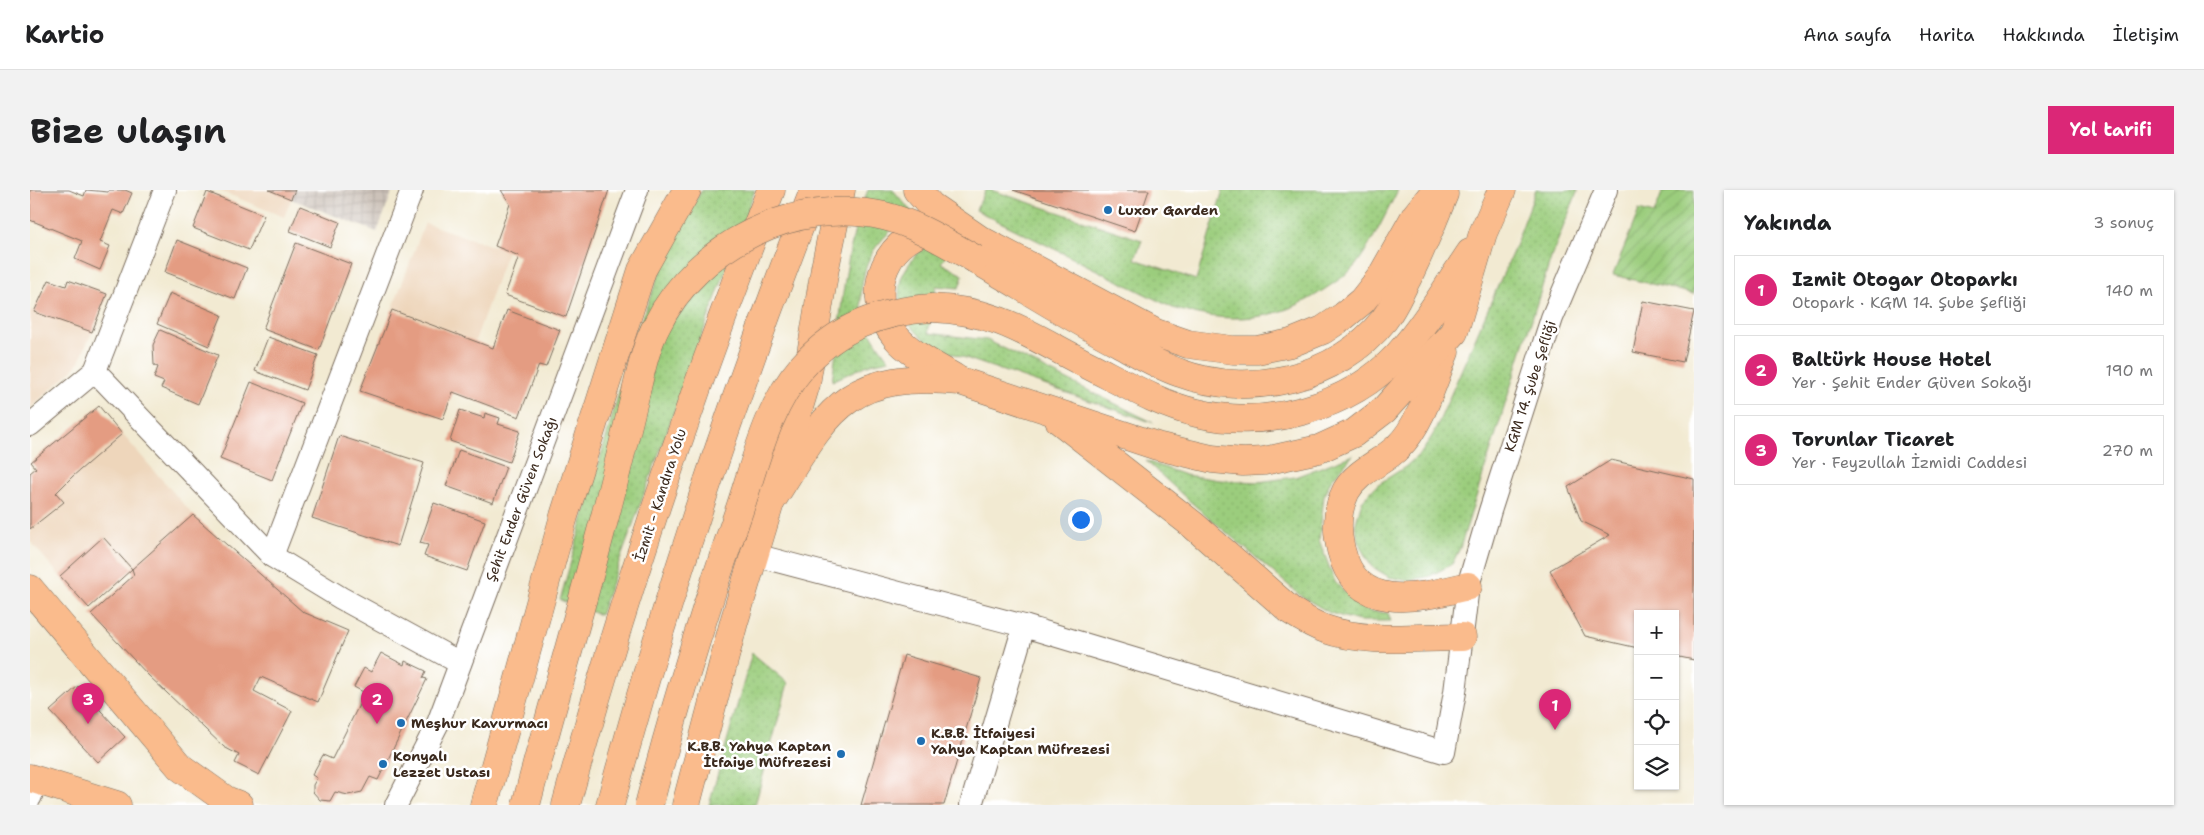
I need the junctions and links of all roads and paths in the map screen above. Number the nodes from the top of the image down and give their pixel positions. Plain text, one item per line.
1 (165, 190) edge
2 (412, 190) edge
3 (638, 190) edge
4 (687, 190) edge
5 (771, 190) edge
6 (814, 190) edge
7 (841, 190) edge
8 (917, 190) edge
9 (1436, 190) edge
10 (1446, 190) edge
11 (1502, 190) edge
12 (1606, 190) edge
13 (1483, 233) junction
14 (977, 249) junction
15 (1454, 332) junction
16 (95, 371) junction
17 (960, 381) junction
18 (1040, 406) junction
19 (30, 426) edge
20 (772, 500) junction
21 (755, 555) junction
22 (272, 556) junction
23 (1468, 586) junction
24 (30, 588) edge
25 (1024, 626) junction
26 (1462, 637) junction
27 (460, 663) junction
28 (32, 785) edge
29 (485, 804) edge
30 (117, 805) edge
31 (239, 805) edge
32 (396, 805) edge
33 (526, 805) edge
34 (566, 805) edge
35 (610, 805) edge
36 (649, 805) edge
37 (686, 805) edge
38 (971, 805) edge

1 - 16 street
2 - 22 street
3 - 27 street, Şehit Ender Güven Sokağı
4 - 29 main road
5 - 34 main road, İzmit - Kandıra Yolu
6 - 35 main road
7 - 20 main road
8 - 14 main road
9 - 14 main road
10 - 14 main road
11 - 13 main road
12 - 23 street, KGM 14. Şube Şefliği
13 - 15 main road
13 - 36 main road, bridge
14 - 17 main road
14 - 33 main road, bridge
15 - 18 main road
15 - 23 main road
16 - 19 street
16 - 22 street
17 - 18 main road
17 - 20 main road
18 - 26 main road
20 - 21 main road
21 - 25 street
21 - 37 main road
22 - 27 street
23 - 26 street, KGM 14. Şube Şefliği
24 - 31 main road
25 - 26 street, KGM 14. Şube Şefliği
25 - 38 street
27 - 32 street, Şehit Ender Güven Sokağı
28 - 30 main road

